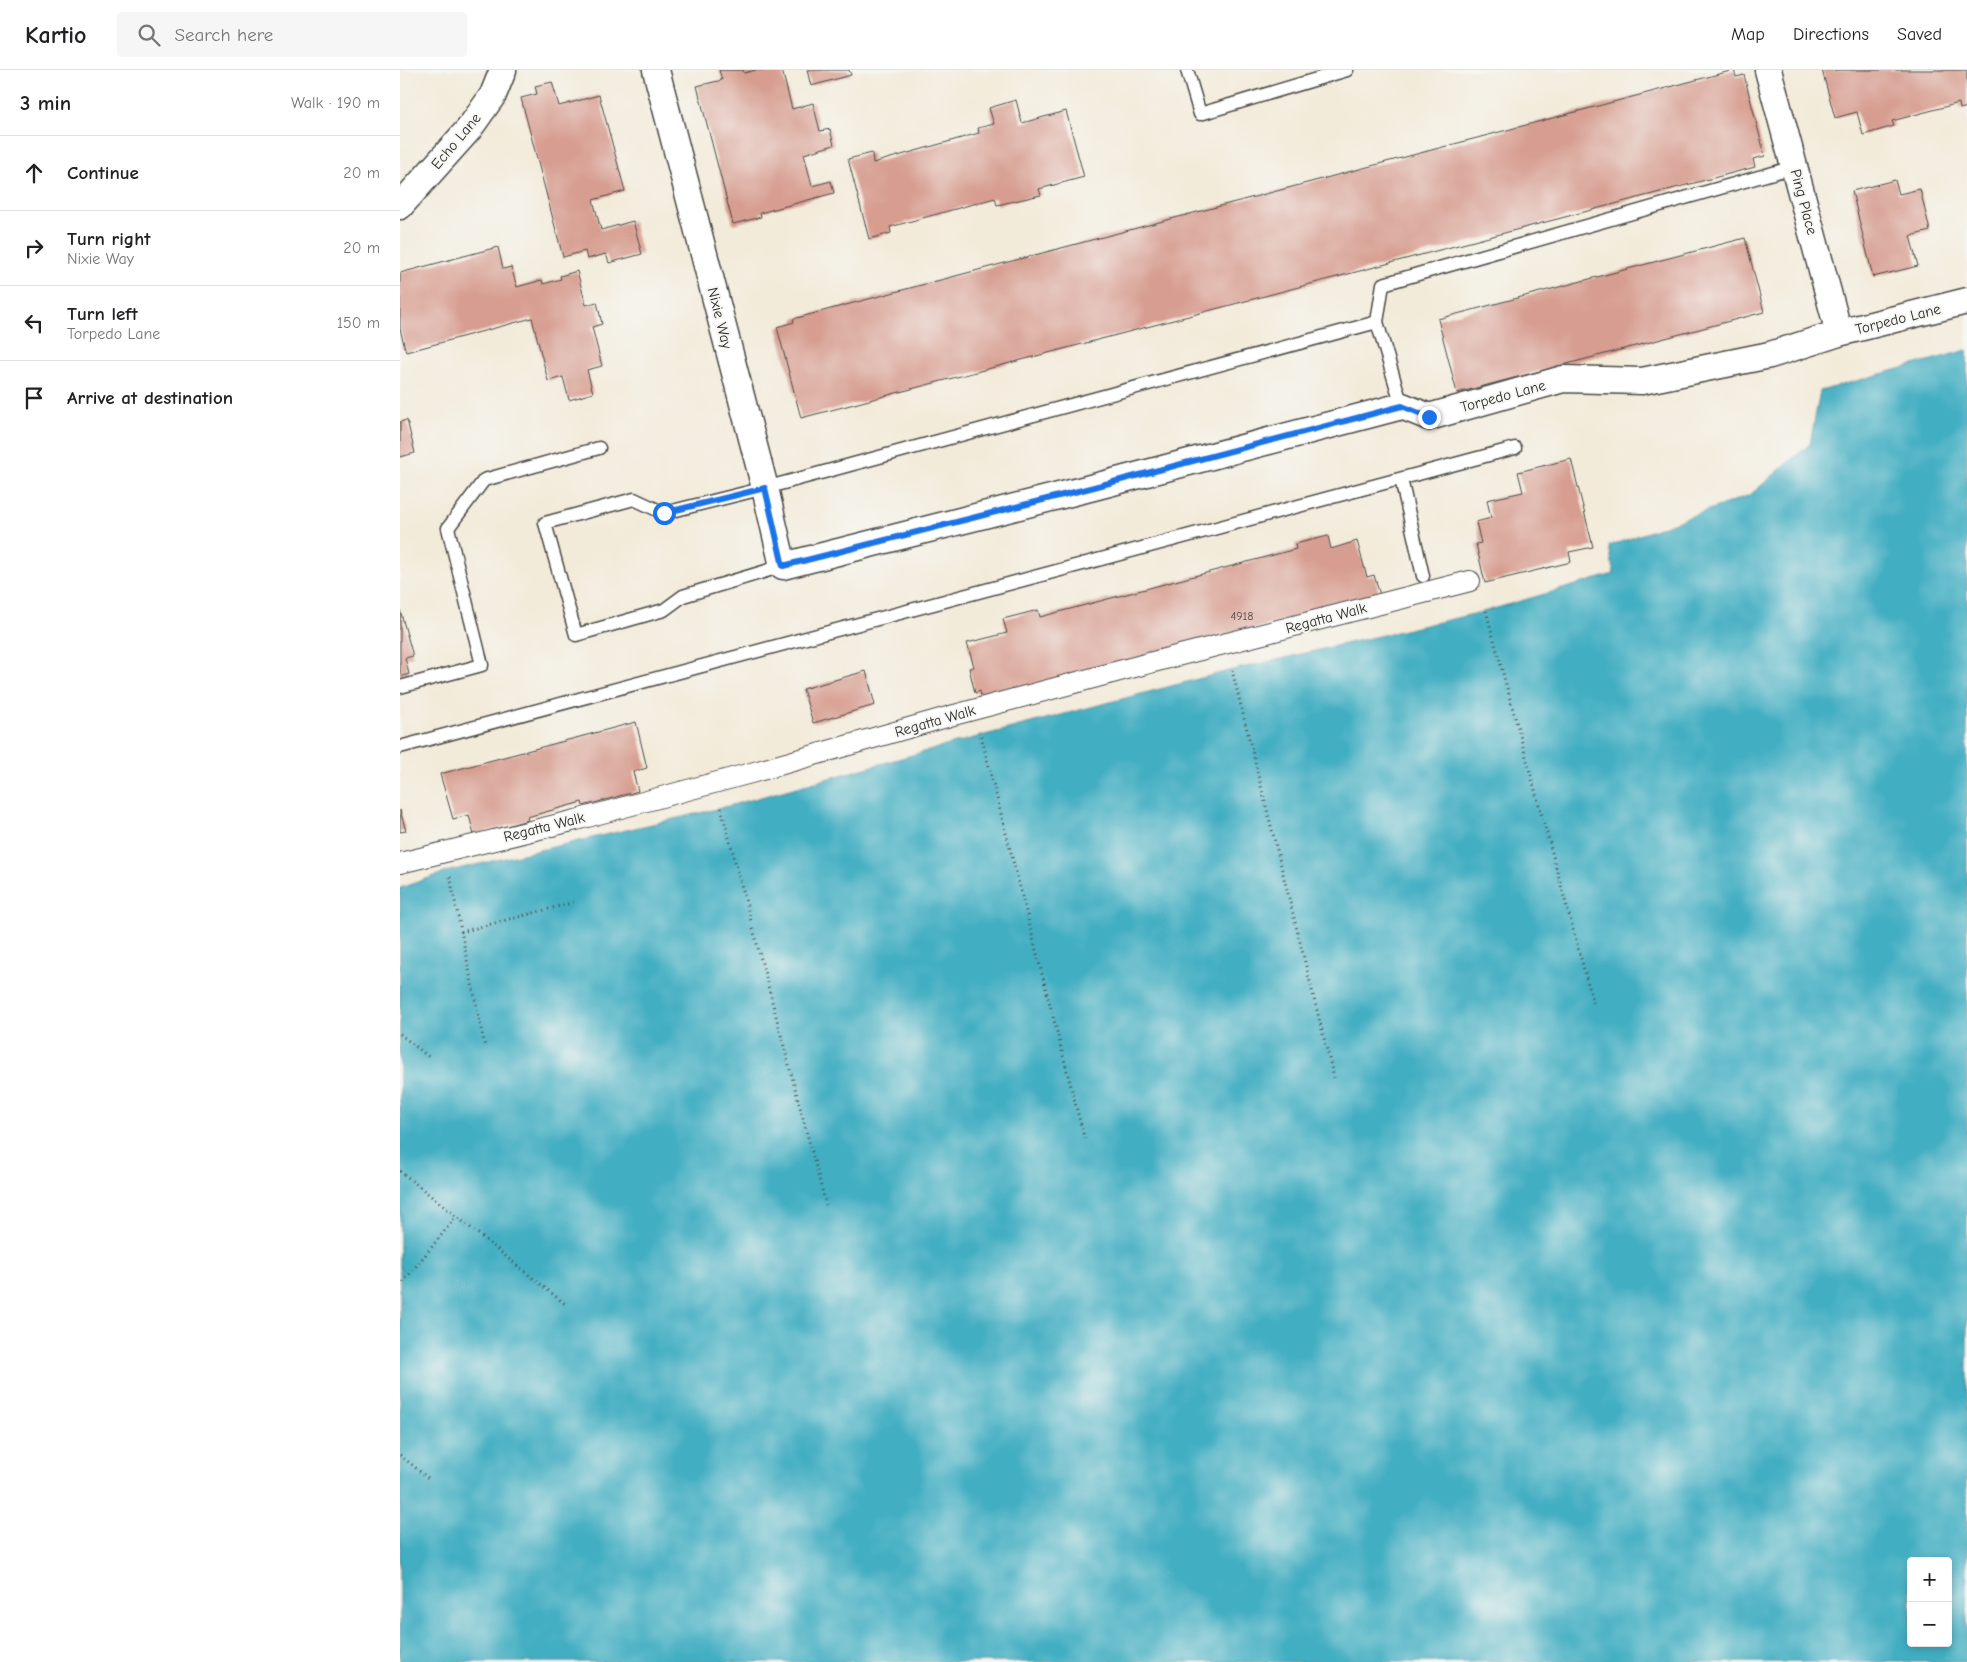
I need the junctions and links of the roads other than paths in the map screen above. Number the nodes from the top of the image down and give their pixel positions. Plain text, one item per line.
1 (502, 70) edge
2 (656, 70) edge
3 (1187, 70) edge
4 (1348, 70) edge
5 (1768, 70) edge
6 (1794, 167) junction
7 (400, 206) edge
8 (1967, 301) edge
9 (1377, 322) junction
10 (1839, 334) junction
11 (1402, 406) junction
12 (599, 448) dead end
13 (1515, 448) dead end
14 (1401, 479) junction
15 (765, 488) junction
16 (783, 566) junction
17 (1423, 576) dead end
18 (1470, 581) dead end
19 (400, 687) edge
20 (400, 747) edge
21 (400, 863) edge

1 - 7 street, Echo Lane
2 - 15 street, Nixie Way
3 - 4 lane
5 - 6 street, Ping Place
6 - 9 lane
6 - 10 street, Ping Place
8 - 10 street, Torpedo Lane
9 - 11 lane
9 - 15 lane
10 - 11 street, Torpedo Lane
11 - 16 street
12 - 19 lane
13 - 14 lane
14 - 17 lane
14 - 20 lane
15 - 16 street, Nixie Way
15 - 16 lane
18 - 21 street, Regatta Walk

